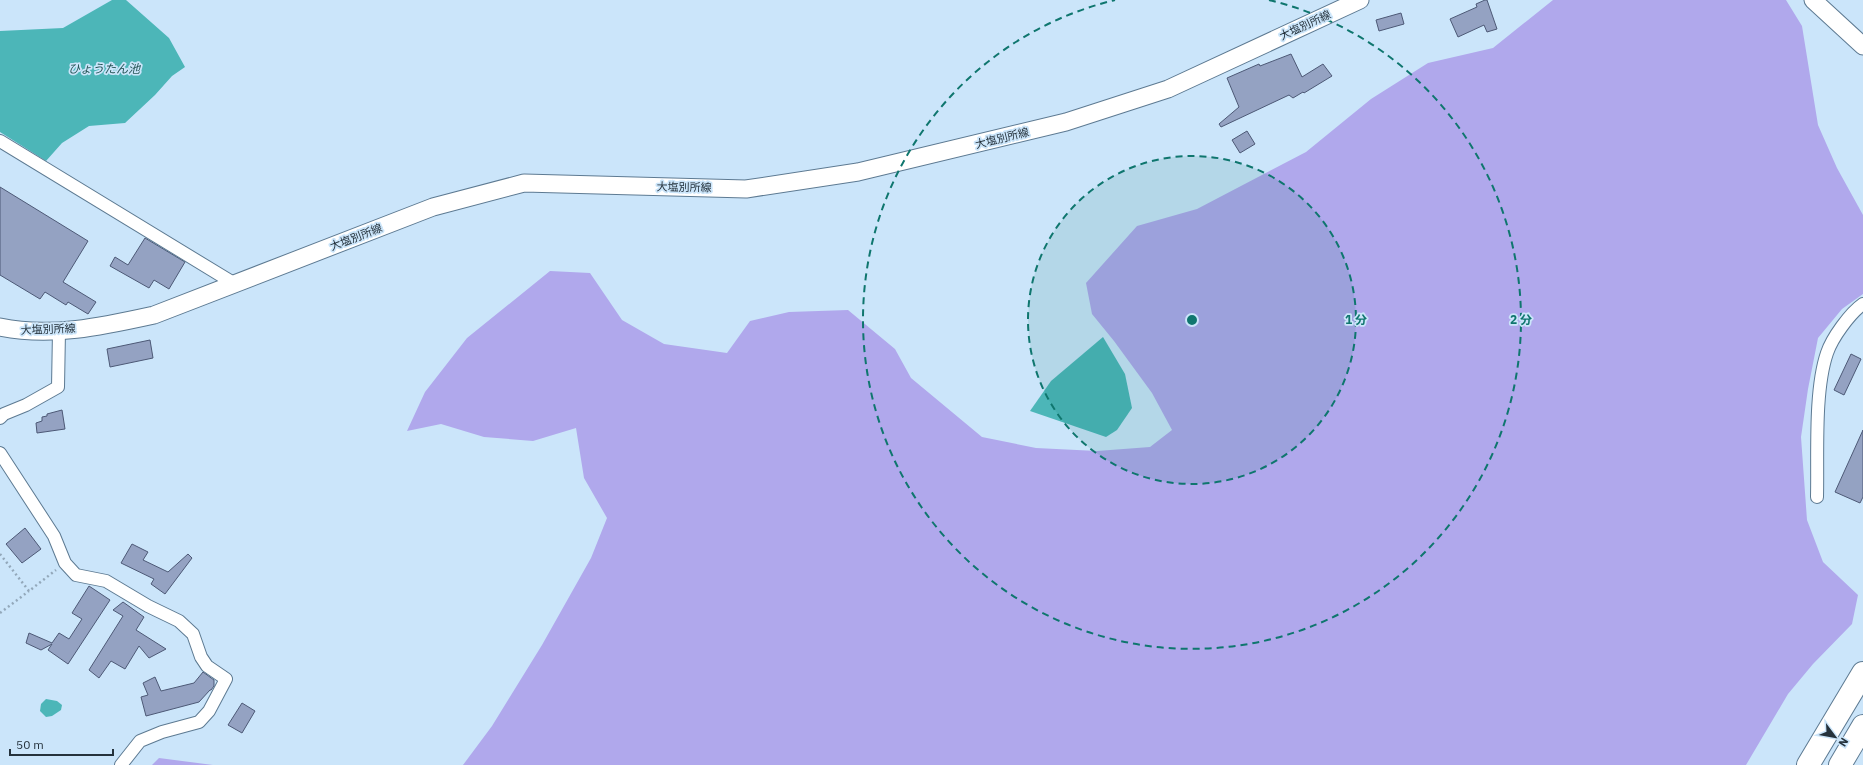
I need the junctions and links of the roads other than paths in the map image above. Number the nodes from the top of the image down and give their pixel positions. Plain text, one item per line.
1 (1813, 0) edge
2 (1351, 2) edge
3 (1863, 46) edge
4 (0, 141) edge
5 (235, 284) junction
6 (1863, 304) edge
7 (0, 327) edge
8 (59, 331) junction
9 (0, 418) edge
10 (0, 453) edge
11 (1817, 497) dead end
12 (1863, 673) edge
13 (1861, 731) edge
14 (121, 765) edge
15 (1808, 765) edge
16 (1840, 765) edge

1 - 3 main road
2 - 5 main road, 大塩別所線
4 - 5 street
5 - 8 main road, 大塩別所線
6 - 11 street
7 - 8 main road, 大塩別所線
8 - 9 street
10 - 14 street
12 - 15 highway
13 - 16 highway

